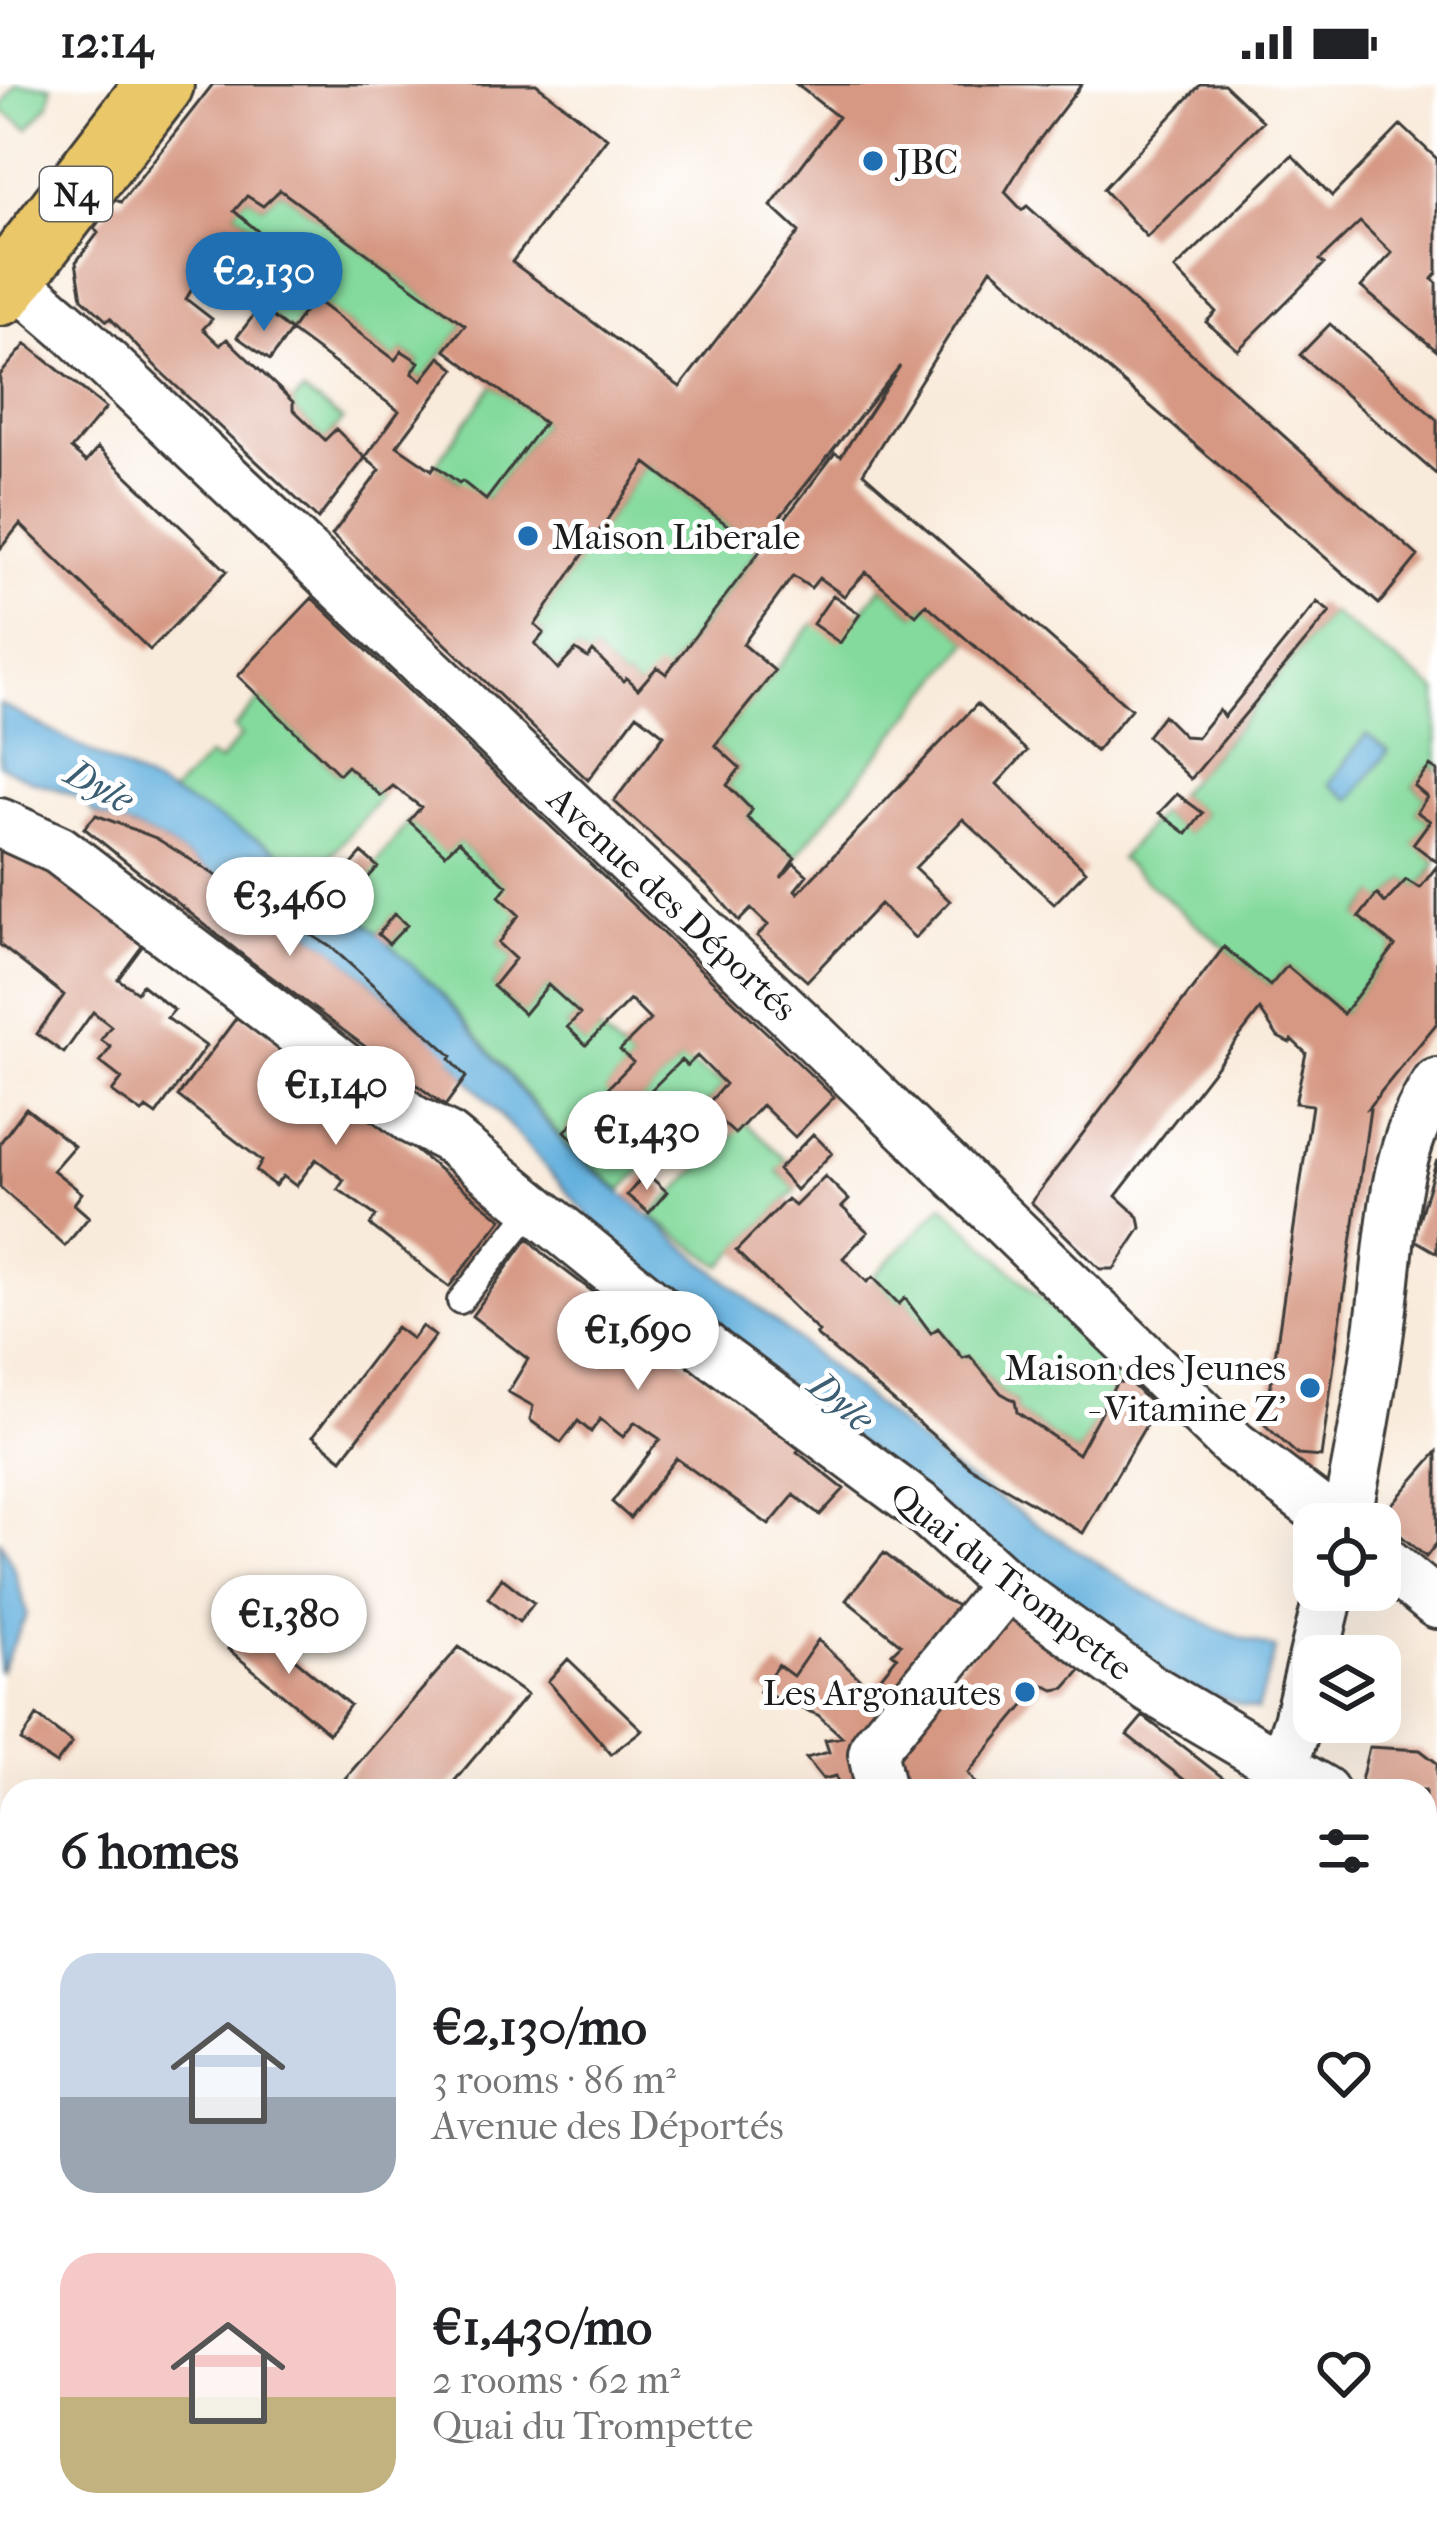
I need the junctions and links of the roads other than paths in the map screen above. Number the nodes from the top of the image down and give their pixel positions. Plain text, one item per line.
1 (149, 88) edge
2 (4, 282) edge
3 (0, 823) edge
4 (1437, 1083) edge
5 (535, 1206) junction
6 (460, 1301) dead end
7 (1313, 1503) edge
8 (1347, 1503) edge
9 (1401, 1574) edge
10 (1007, 1585) junction
11 (1437, 1604) edge
12 (1296, 1768) edge
13 (878, 1779) edge

1 - 2 main road, N4
2 - 7 street, Avenue des Déportés
3 - 5 street, Quai du Trompette
4 - 8 street
5 - 6 lane
5 - 10 street, Quai du Trompette
9 - 11 street
10 - 12 street, Quai du Trompette
10 - 13 street

